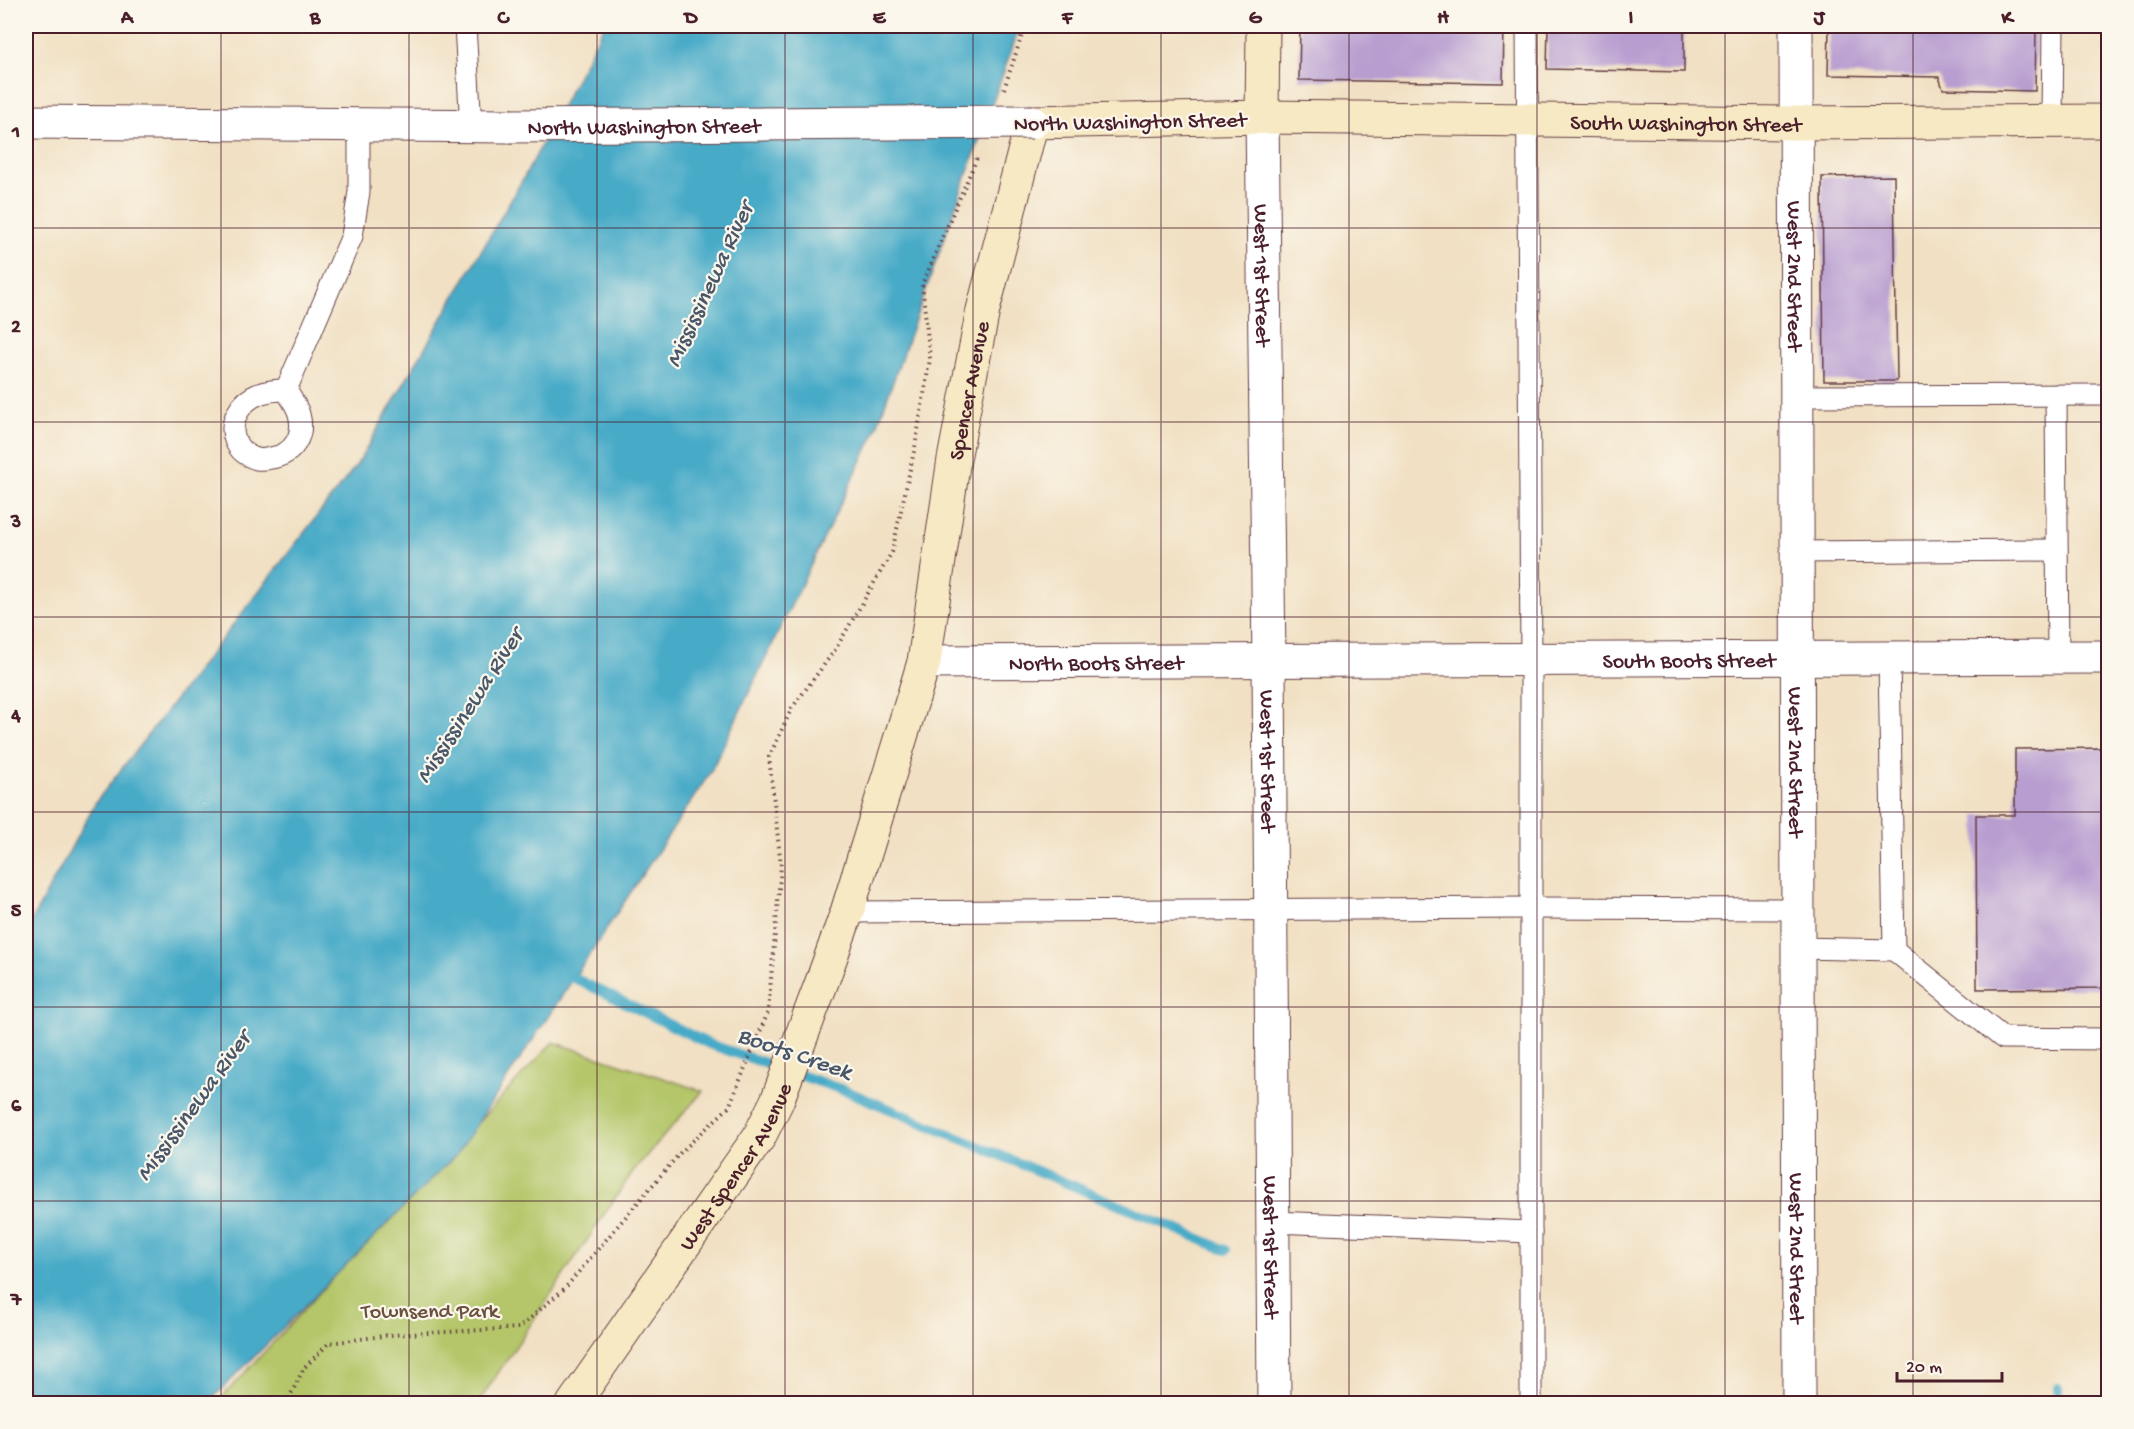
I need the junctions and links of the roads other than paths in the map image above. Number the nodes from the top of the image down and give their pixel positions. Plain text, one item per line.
1 (465, 26) edge
2 (1263, 26) edge
3 (1527, 26) edge
4 (1796, 26) edge
5 (2053, 26) edge
6 (1262, 117) junction
7 (1528, 120) junction
8 (2052, 121) junction
9 (2109, 121) edge
10 (26, 122) edge
11 (1032, 122) junction
12 (1795, 123) junction
13 (359, 125) junction
14 (471, 126) junction
15 (286, 390) dead end
16 (2056, 395) junction
17 (2109, 395) edge
18 (1796, 396) junction
19 (2057, 550) junction
20 (1796, 552) junction
21 (2109, 657) edge
22 (1797, 658) junction
23 (1889, 658) junction
24 (2058, 658) junction
25 (1531, 659) junction
26 (1269, 660) junction
27 (924, 663) junction
28 (1531, 908) junction
29 (1270, 909) junction
30 (1798, 909) junction
31 (847, 912) junction
32 (1798, 948) junction
33 (1894, 950) junction
34 (2109, 1039) edge
35 (1272, 1222) junction
36 (1531, 1232) junction
37 (573, 1404) edge
38 (1274, 1404) edge
39 (1531, 1404) edge
40 (1799, 1404) edge

1 - 14 lane
2 - 6 main road
3 - 7 lane
4 - 12 street, West 2nd Street
5 - 8 lane
6 - 7 main road, South Washington Street
6 - 11 main road, North Washington Street
6 - 26 street, West 1st Street
7 - 12 main road, South Washington Street
7 - 25 lane
8 - 9 main road, South Washington Street
8 - 12 main road, South Washington Street
10 - 13 street, North Washington Street
11 - 14 street, North Washington Street, bridge
11 - 27 main road, Spencer Avenue
12 - 18 street, West 2nd Street
13 - 14 street, North Washington Street
13 - 15 lane
16 - 17 lane
16 - 18 lane
16 - 19 lane
18 - 20 street, West 2nd Street
19 - 20 lane
19 - 24 lane
20 - 22 street, West 2nd Street
21 - 24 street, South Boots Street
22 - 23 street, South Boots Street
22 - 25 street, South Boots Street
22 - 30 street, West 2nd Street
23 - 24 street, South Boots Street
23 - 33 lane
25 - 26 street, South Boots Street
25 - 28 lane
26 - 27 street, North Boots Street
26 - 29 street, West 1st Street
27 - 31 main road, West Spencer Avenue
28 - 29 lane
28 - 30 lane
28 - 36 lane
29 - 31 lane
29 - 35 street, West 1st Street
30 - 32 street, West 2nd Street
31 - 37 main road, West Spencer Avenue
32 - 33 lane
32 - 40 street, West 2nd Street
33 - 34 lane
35 - 36 lane
35 - 38 street, West 1st Street
36 - 39 lane

